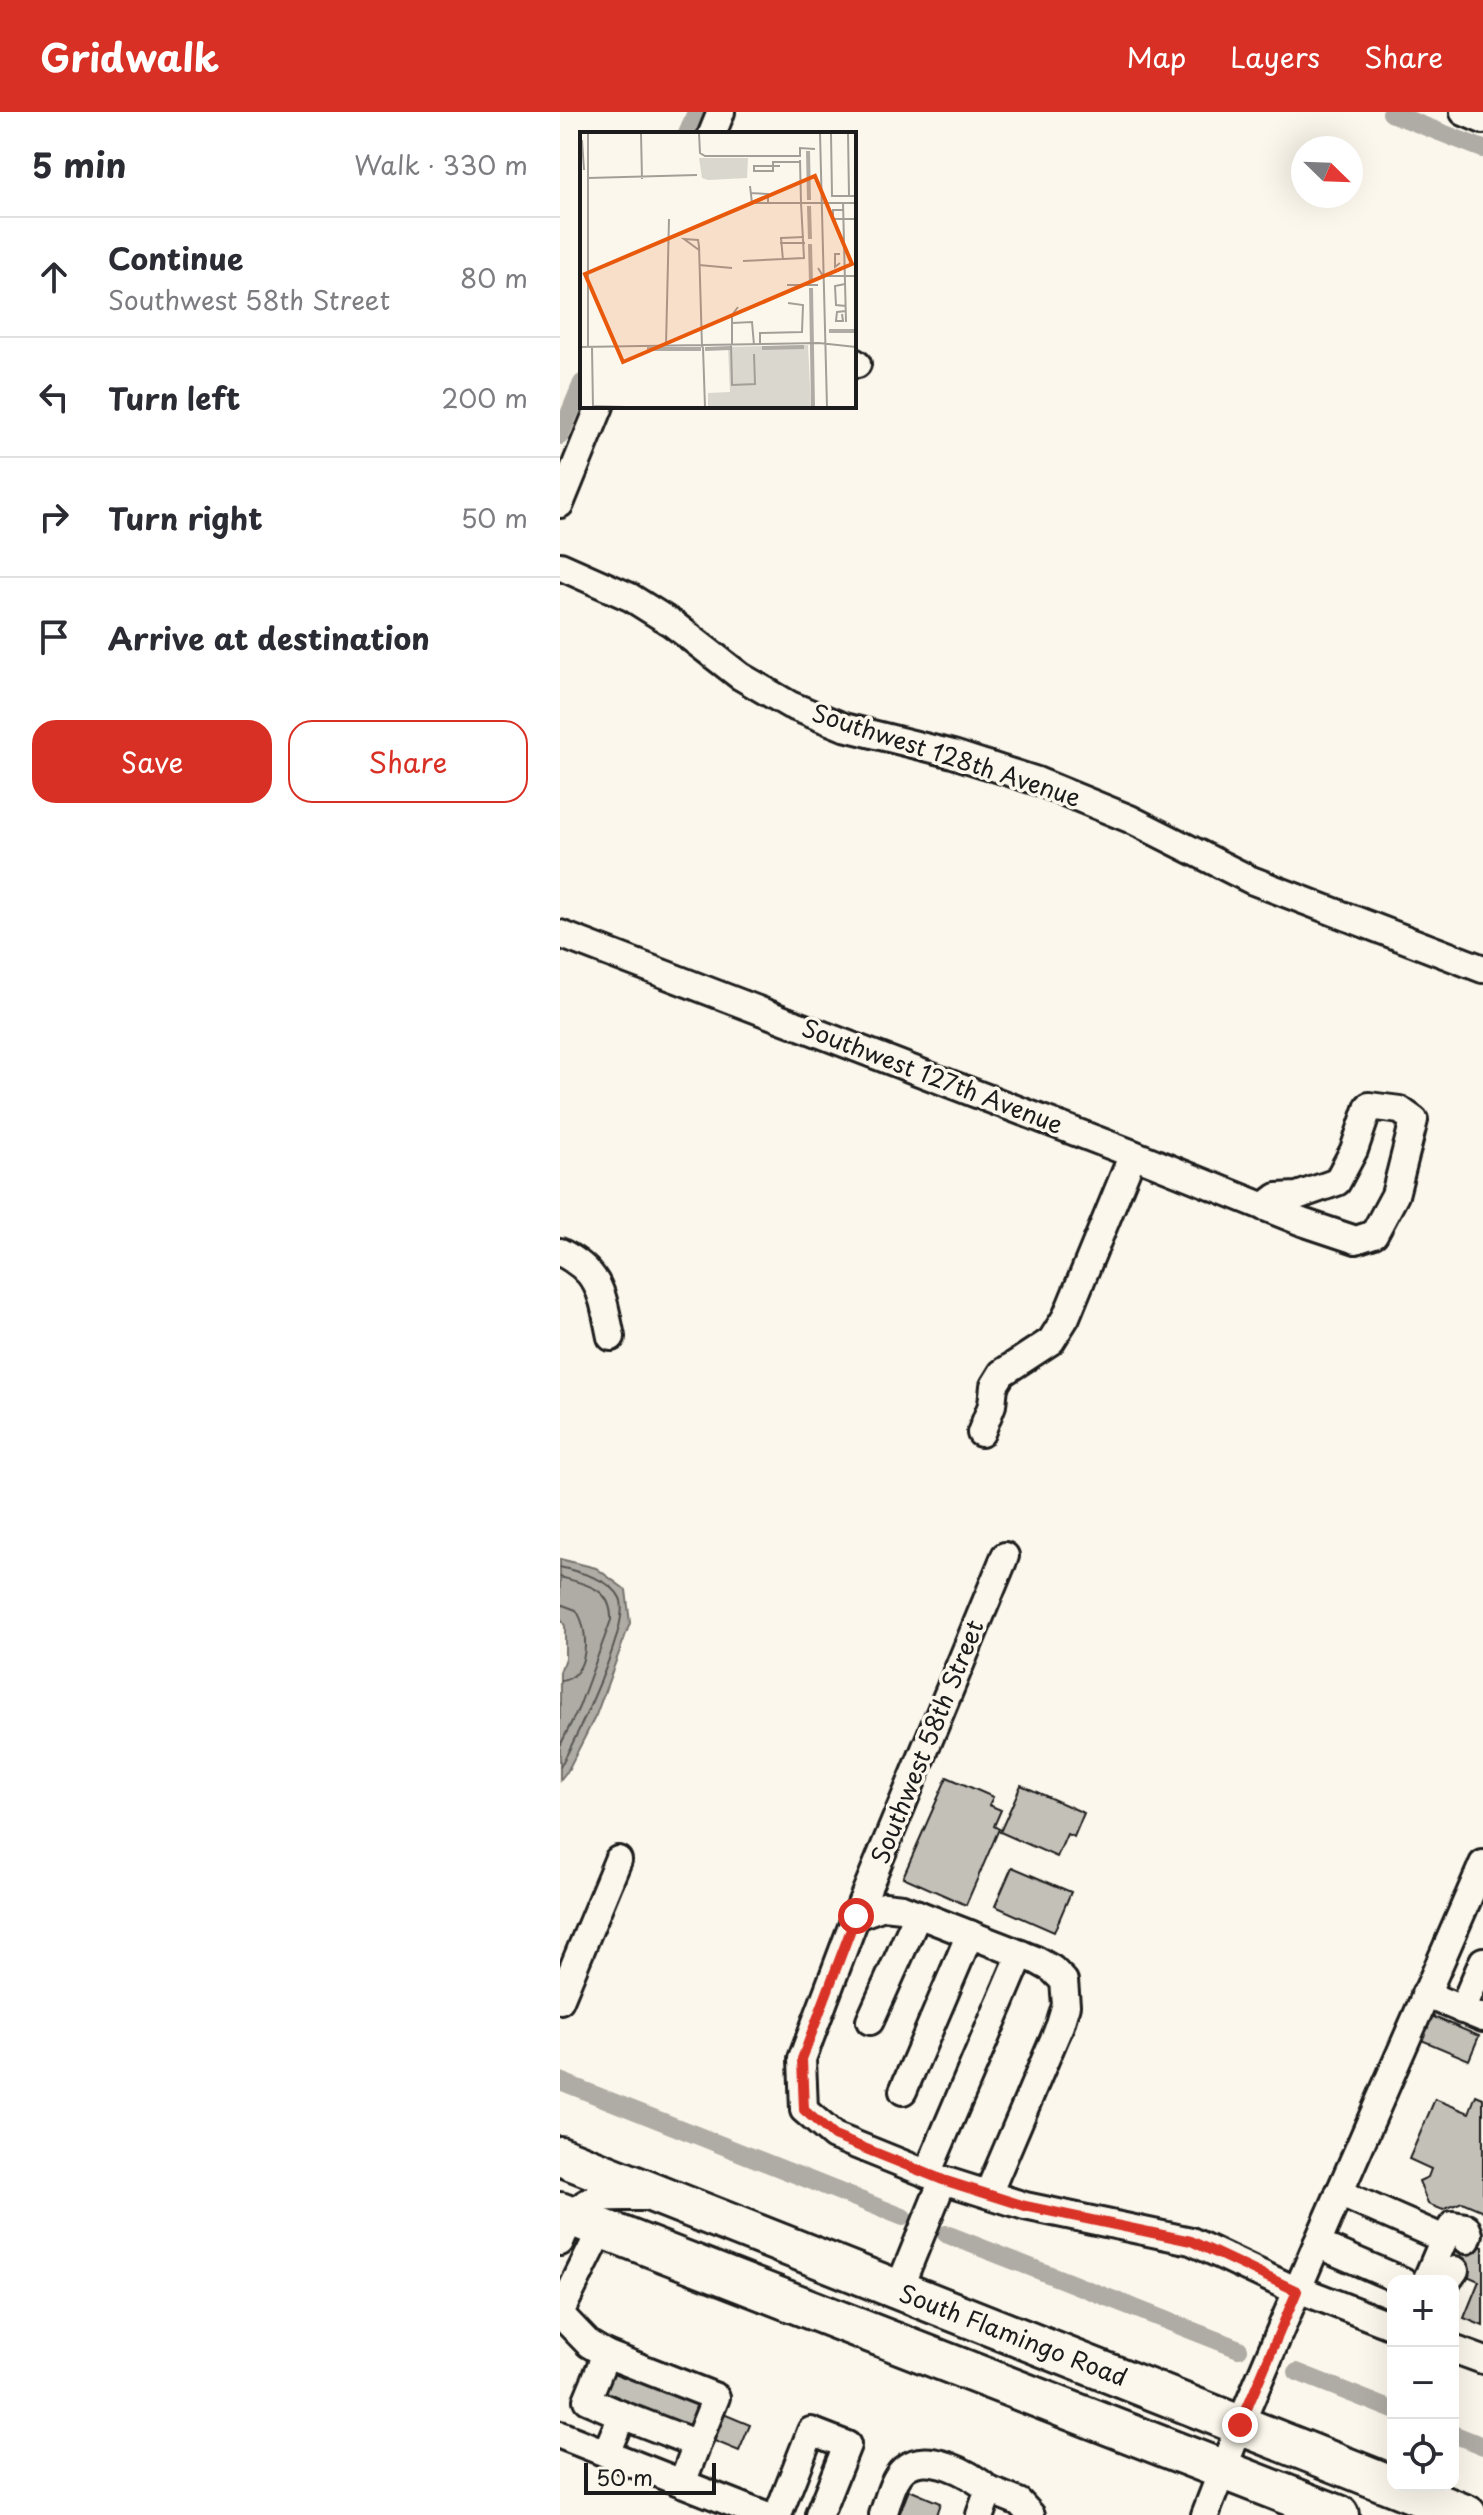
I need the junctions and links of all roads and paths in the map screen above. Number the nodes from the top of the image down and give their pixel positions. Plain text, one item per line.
1 (721, 112) edge
2 (1464, 112) edge
3 (1483, 120) edge
4 (713, 132) edge
5 (599, 408) edge
6 (560, 504) edge
7 (560, 566) edge
8 (560, 934) edge
9 (1483, 969) edge
10 (1133, 1154) junction
11 (1264, 1207) junction
12 (560, 1252) edge
13 (611, 1337) dead end
14 (981, 1433) dead end
15 (1005, 1556) dead end
16 (618, 1860) dead end
17 (1483, 1864) edge
18 (918, 1914) junction
19 (856, 1916) junction
20 (970, 1934) junction
21 (1021, 1954) junction
22 (1483, 1961) edge
23 (1425, 1994) junction
24 (560, 2000) edge
25 (1472, 2014) edge
26 (870, 2021) dead end
27 (903, 2091) dead end
28 (560, 2156) edge
29 (935, 2177) junction
30 (1339, 2193) junction
31 (988, 2194) junction
32 (660, 2197) junction
33 (573, 2224) edge
34 (1317, 2244) junction
35 (1389, 2275) edge
36 (1430, 2275) edge
37 (1298, 2290) junction
38 (898, 2291) junction
39 (560, 2313) edge
40 (1387, 2324) edge
41 (1459, 2351) edge
42 (606, 2354) junction
43 (1483, 2360) edge
44 (622, 2415) junction
45 (1240, 2425) junction
46 (560, 2435) edge
47 (697, 2444) junction
48 (606, 2453) junction
49 (1224, 2469) junction
50 (682, 2483) junction
51 (989, 2490) junction
52 (763, 2515) edge
53 (778, 2515) edge
54 (819, 2515) edge
55 (883, 2515) edge
56 (980, 2515) edge
57 (1031, 2515) edge
58 (1205, 2515) edge
59 (1339, 2515) edge
60 (1467, 2515) edge

1 - 4 street
2 - 3 street
5 - 6 street
7 - 9 street, Southwest 128th Avenue
8 - 10 street, Southwest 127th Avenue
10 - 11 street, Southwest 127th Avenue
10 - 14 street
11 - 11 street, Southwest 127th Avenue
12 - 13 street
15 - 19 street, Southwest 58th Street
16 - 24 street
17 - 23 street
18 - 19 street
18 - 20 street
18 - 26 street
19 - 29 street, Southwest 58th Street
20 - 21 street
20 - 27 street
21 - 29 street
21 - 31 street
22 - 25 street
23 - 25 street
23 - 30 street
28 - 32 highway, South Flamingo Road
29 - 31 street
29 - 38 street
30 - 34 street
30 - 36 street
31 - 37 street
32 - 33 street
32 - 38 highway, South Flamingo Road
33 - 39 street
33 - 49 highway, South Flamingo Road
34 - 35 street
34 - 37 street
37 - 40 street
37 - 45 street
38 - 45 highway, South Flamingo Road
39 - 42 street
41 - 43 street
42 - 44 street
42 - 47 street
44 - 47 street
44 - 48 street
45 - 49 street
45 - 60 highway, South Flamingo Road
46 - 48 street
47 - 50 street
48 - 50 street
49 - 58 street
49 - 59 highway, South Flamingo Road
50 - 52 street
51 - 55 street
51 - 56 street
51 - 57 street
53 - 54 street

